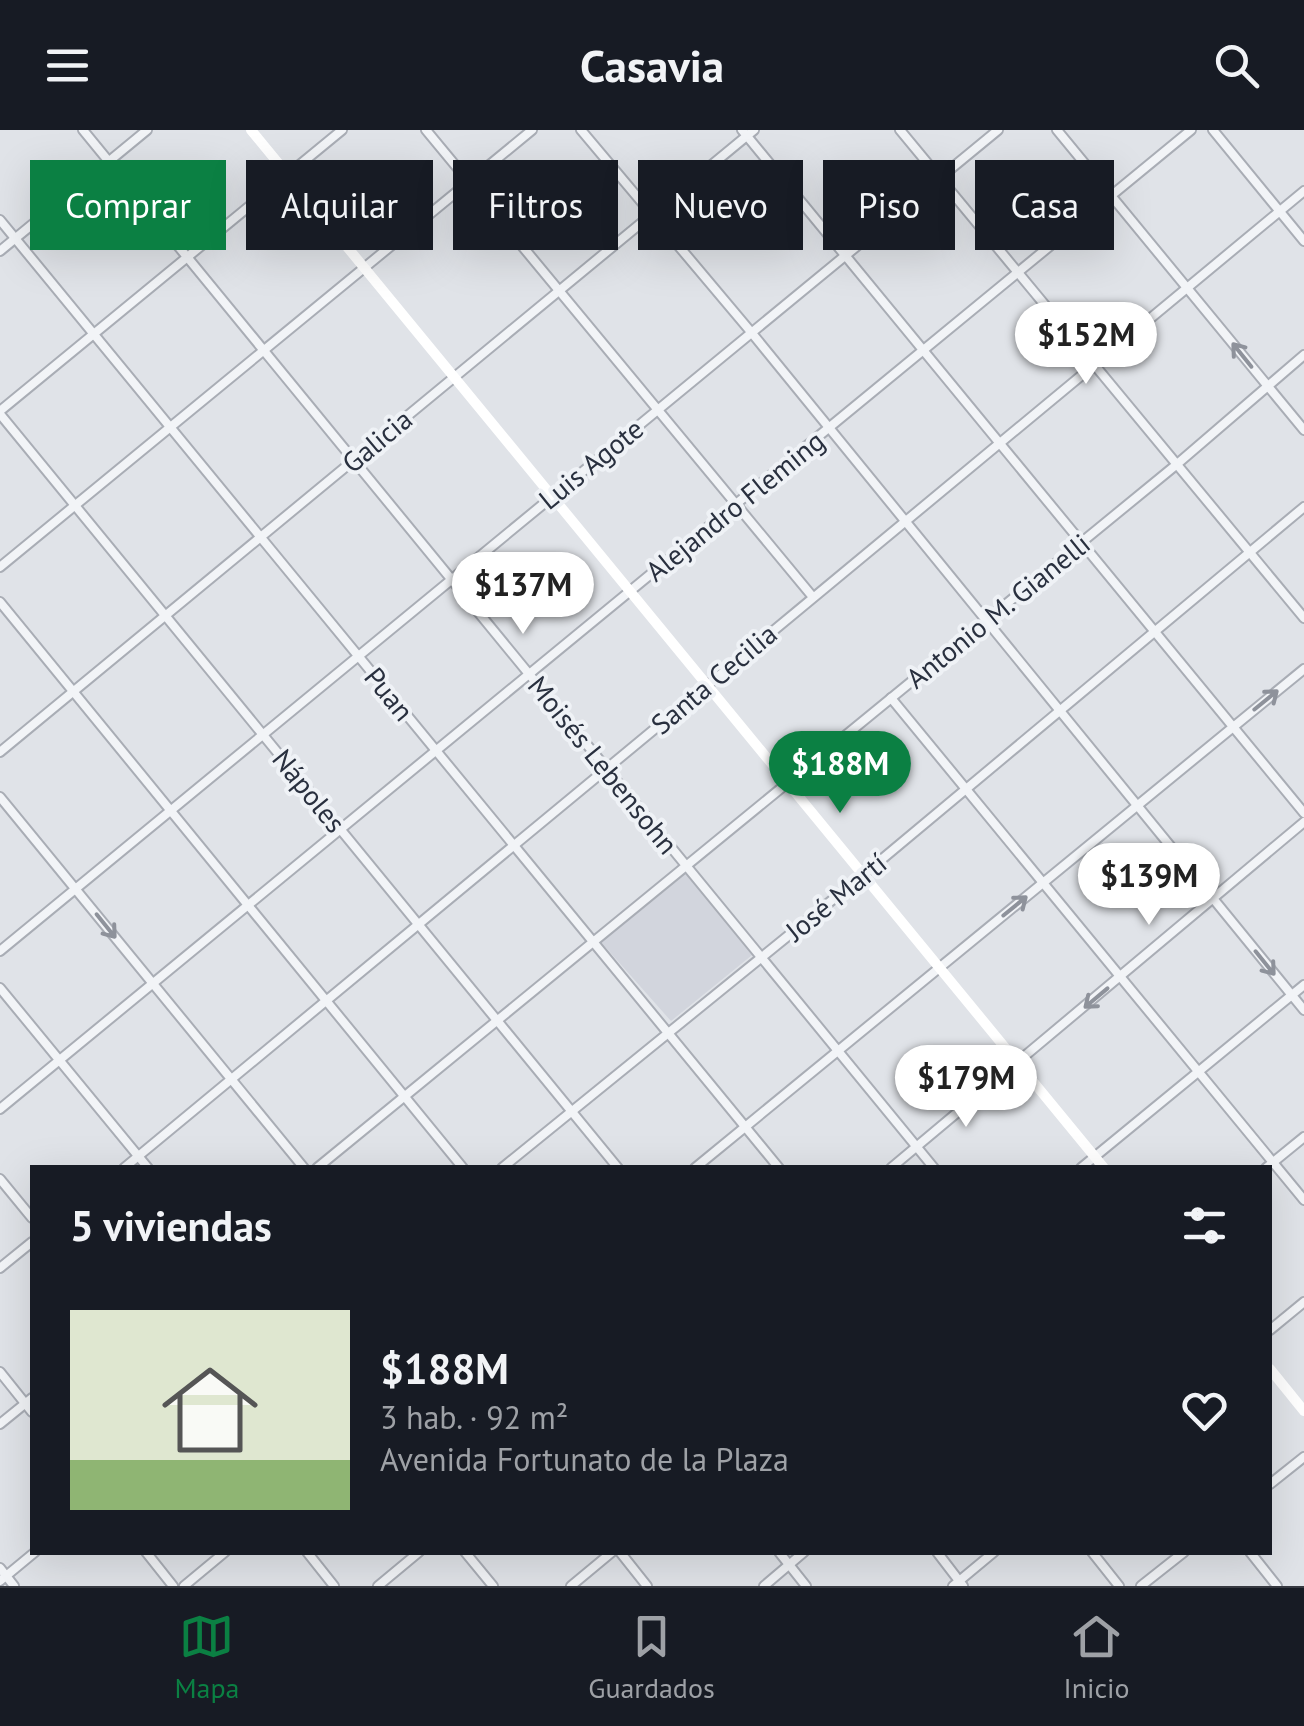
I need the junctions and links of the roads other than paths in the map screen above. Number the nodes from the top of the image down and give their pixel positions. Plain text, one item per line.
1 (83, 130) edge
2 (148, 130) edge
3 (251, 130) edge
4 (342, 130) edge
5 (426, 130) edge
6 (532, 130) edge
7 (581, 130) edge
8 (900, 130) edge
9 (998, 130) edge
10 (1057, 130) edge
11 (1191, 130) edge
12 (1213, 130) edge
13 (748, 132) edge
14 (107, 160) edge
15 (111, 160) edge
16 (276, 160) edge
17 (306, 160) edge
18 (496, 160) edge
19 (715, 160) edge
20 (923, 160) edge
21 (1082, 160) edge
22 (453, 163) edge
23 (955, 165) edge
24 (1304, 192) edge
25 (1114, 193) edge
26 (453, 195) edge
27 (1114, 197) edge
28 (638, 199) edge
29 (955, 199) edge
30 (246, 209) edge
31 (1280, 211) junction
32 (0, 220) edge
33 (30, 226) edge
34 (638, 226) edge
35 (15, 238) junction
36 (1304, 241) edge
37 (181, 250) edge
38 (349, 250) edge
39 (526, 250) edge
40 (681, 250) edge
41 (851, 250) edge
42 (1046, 250) edge
43 (0, 251) edge
44 (845, 255) junction
45 (187, 257) junction
46 (364, 268) junction
47 (1017, 274) junction
48 (1188, 288) junction
49 (559, 290) junction
50 (751, 332) junction
51 (93, 334) junction
52 (264, 350) junction
53 (924, 350) junction
54 (1304, 355) edge
55 (1093, 365) junction
56 (454, 377) junction
57 (1268, 386) junction
58 (656, 411) junction
59 (0, 412) edge
60 (170, 428) junction
61 (827, 430) junction
62 (1304, 430) edge
63 (999, 442) junction
64 (354, 460) junction
65 (1176, 465) junction
66 (551, 497) junction
67 (737, 504) junction
68 (75, 505) junction
69 (1304, 508) edge
70 (903, 522) junction
71 (260, 537) junction
72 (1082, 542) junction
73 (1251, 551) junction
74 (0, 567) edge
75 (451, 579) junction
76 (631, 591) junction
77 (812, 596) junction
78 (0, 602) edge
79 (165, 616) junction
80 (1304, 618) edge
81 (985, 622) junction
82 (1155, 632) junction
83 (358, 656) junction
84 (1304, 669) edge
85 (528, 672) junction
86 (706, 684) junction
87 (73, 692) junction
88 (890, 698) junction
89 (1059, 712) junction
90 (1234, 727) junction
91 (263, 734) junction
92 (434, 749) junction
93 (0, 752) edge
94 (608, 770) junction
95 (787, 783) junction
96 (966, 790) junction
97 (0, 796) edge
98 (1136, 806) junction
99 (170, 810) junction
100 (1304, 812) edge
101 (1304, 822) edge
102 (339, 828) junction
103 (515, 847) junction
104 (686, 866) junction
105 (862, 875) junction
106 (1043, 883) junction
107 (76, 889) junction
108 (1213, 899) junction
109 (247, 904) junction
110 (419, 925) junction
111 (593, 942) junction
112 (0, 951) edge
113 (762, 957) junction
114 (939, 968) junction
115 (1120, 977) junction
116 (152, 982) junction
117 (1304, 985) edge
118 (0, 988) edge
119 (1291, 995) junction
120 (327, 1001) junction
121 (1304, 1010) edge
122 (497, 1020) junction
123 (667, 1032) junction
124 (838, 1051) junction
125 (59, 1060) junction
126 (1018, 1064) junction
127 (1198, 1072) junction
128 (232, 1079) junction
129 (404, 1096) junction
130 (0, 1109) edge
131 (571, 1111) junction
132 (745, 1127) junction
133 (1304, 1137) edge
134 (917, 1146) junction
135 (138, 1156) junction
136 (1095, 1156) junction
137 (128, 1165) edge
138 (146, 1165) edge
139 (302, 1165) edge
140 (321, 1165) edge
141 (461, 1165) edge
142 (506, 1165) edge
143 (616, 1165) edge
144 (699, 1165) edge
145 (777, 1165) edge
146 (895, 1165) edge
147 (932, 1165) edge
148 (1084, 1165) edge
149 (1102, 1165) edge
150 (1269, 1165) edge
151 (1272, 1168) edge
152 (0, 1179) edge
153 (1304, 1200) edge
154 (30, 1216) edge
155 (30, 1244) edge
156 (0, 1268) edge
157 (1304, 1302) edge
158 (1272, 1328) edge
159 (0, 1372) edge
160 (1272, 1372) edge
161 (29, 1401) edge
162 (1304, 1411) edge
163 (0, 1424) edge
164 (1304, 1457) edge
165 (1272, 1482) edge
166 (31, 1555) edge
167 (148, 1555) edge
168 (221, 1555) edge
169 (309, 1555) edge
170 (415, 1555) edge
171 (467, 1555) edge
172 (608, 1555) edge
173 (622, 1555) edge
174 (781, 1555) edge
175 (801, 1555) edge
176 (938, 1555) edge
177 (991, 1555) edge
178 (1094, 1555) edge
179 (1180, 1555) edge
180 (1252, 1555) edge
181 (789, 1565) junction
182 (2, 1575) edge
183 (958, 1584) edge
184 (14, 1586) edge
185 (173, 1586) edge
186 (184, 1586) edge
187 (334, 1586) edge
188 (378, 1586) edge
189 (493, 1586) edge
190 (571, 1586) edge
191 (647, 1586) edge
192 (764, 1586) edge
193 (806, 1586) edge
194 (1119, 1586) edge
195 (1141, 1586) edge
196 (1277, 1586) edge

1 - 14 street, Moisés Lebensohn
2 - 15 street
3 - 16 main road
4 - 17 street
5 - 22 street
6 - 18 street
7 - 28 street
8 - 20 street
9 - 23 street, Luis Agote
10 - 21 street
11 - 25 street, Alejandro Fleming
12 - 31 street
13 - 19 street, Galicia
13 - 44 street
24 - 31 street, Santa Cecilia
26 - 46 street
27 - 48 street
29 - 47 street
30 - 45 street
31 - 36 street
31 - 48 street, Santa Cecilia
32 - 35 street, Puan
33 - 35 street
34 - 49 street, Galicia
35 - 43 street
35 - 51 street, Puan
37 - 45 street, Moisés Lebensohn
38 - 46 main road
39 - 49 street
40 - 50 street
41 - 44 street, Luis Agote
42 - 47 street, Alejandro Fleming
44 - 50 street, Luis Agote
44 - 53 street
45 - 51 street
45 - 52 street, Moisés Lebensohn
46 - 52 street
46 - 56 main road
47 - 53 street, Alejandro Fleming
47 - 55 street
48 - 55 street, Santa Cecilia
57 -> 48 street
49 - 56 street, Galicia
49 - 58 street
50 - 58 street, Luis Agote
50 - 61 street
51 - 59 street
51 - 60 street, Puan
52 - 60 street
52 - 64 street, Moisés Lebensohn
53 - 61 street, Alejandro Fleming
53 - 63 street
54 - 57 street, Antonio M. Gianelli
55 - 63 street, Santa Cecilia
55 - 65 street
56 - 64 street, Galicia
56 - 66 main road
57 - 62 street
57 - 65 street, Antonio M. Gianelli
58 - 66 street, Luis Agote
58 - 67 street
59 - 68 street, Nápoles
60 - 68 street
60 - 71 street, Puan
61 - 67 street, Alejandro Fleming
61 - 70 street
63 - 70 street, Santa Cecilia
63 - 72 street
64 - 71 street, Galicia
64 - 75 street, Moisés Lebensohn
65 - 72 street, Antonio M. Gianelli
65 - 73 street
66 - 75 street, Luis Agote
66 - 76 main road
67 - 76 street, Alejandro Fleming
67 - 77 street
68 - 74 street
68 - 79 street, Nápoles
69 - 73 street, José Martí
70 - 77 street, Santa Cecilia
70 - 81 street
71 - 79 street, Galicia
71 - 83 street, Puan
72 - 81 street, Antonio M. Gianelli
72 - 82 street
73 - 80 street
73 - 82 street, José Martí
75 - 83 street, Luis Agote
75 - 85 street, Moisés Lebensohn
76 - 85 street, Alejandro Fleming
76 - 86 main road
77 - 86 street, Santa Cecilia
78 - 87 street
79 - 87 street, Galicia
79 - 91 street, Nápoles
81 - 88 street, Antonio M. Gianelli
81 - 89 street
82 - 89 street, José Martí
82 - 90 street
83 - 91 street, Luis Agote
83 - 92 street, Puan
90 -> 84 street
85 - 92 street, Alejandro Fleming
85 - 94 street, Moisés Lebensohn
86 - 94 street, Santa Cecilia
86 - 95 main road
87 - 93 street, Galicia
87 - 99 street
88 - 95 street, Antonio M. Gianelli
88 - 96 street
89 - 96 street, José Martí
89 - 98 street
90 - 98 street
90 - 100 street
91 - 99 street, Luis Agote
91 - 102 street, Nápoles
92 - 102 street, Alejandro Fleming
92 - 103 street, Puan
94 - 103 street, Santa Cecilia
94 - 104 street, Moisés Lebensohn
95 - 104 street, Antonio M. Gianelli
95 - 105 main road
96 - 105 street, José Martí
96 - 106 street
97 - 107 street
98 - 106 street
98 - 108 street
99 - 107 street, Luis Agote
99 - 109 street
101 - 108 street
102 - 109 street, Alejandro Fleming
102 - 110 street, Nápoles
103 - 110 street, Santa Cecilia
103 - 111 street, Puan
104 - 111 street, Antonio M. Gianelli
104 - 113 street, Moisés Lebensohn
105 - 113 street, José Martí
105 - 114 main road
114 -> 106 street
106 - 115 street
107 - 112 street, Luis Agote
107 -> 116 street
108 - 115 street
108 -> 119 street
109 - 116 street, Alejandro Fleming
109 - 120 street
110 - 120 street, Santa Cecilia
110 - 122 street, Nápoles
111 - 122 street, Antonio M. Gianelli
111 - 123 street, Puan
113 - 123 street, José Martí
113 - 124 street, Moisés Lebensohn
114 - 124 street
114 - 126 main road
115 -> 126 street
115 - 127 street
116 - 125 street, Alejandro Fleming
116 - 128 street
117 - 119 street
118 - 125 street
119 - 121 street
119 - 127 street
120 - 128 street, Santa Cecilia
120 - 129 street
122 - 129 street, Antonio M. Gianelli
122 - 131 street, Nápoles
123 - 131 street, José Martí
123 - 132 street, Puan
124 - 132 street
124 - 134 street, Moisés Lebensohn
125 - 130 street, Alejandro Fleming
125 - 135 street
126 - 134 street
126 - 136 main road
127 - 136 street
127 - 150 street
128 - 135 street, Santa Cecilia
128 - 139 street
129 - 140 street, Antonio M. Gianelli
129 - 141 street
131 - 142 street, José Martí
131 - 143 street, Nápoles
132 - 144 street
132 - 145 street, Puan
133 - 150 street
134 - 146 street
134 - 147 street, Moisés Lebensohn
135 - 137 street, Santa Cecilia
135 - 138 street
136 - 148 street
136 - 149 main road
151 - 153 street
152 - 154 street
155 - 156 street
157 - 158 street
159 - 161 street
160 - 162 main road
161 - 163 street
164 - 165 street
166 - 182 street
167 - 185 street
168 - 186 street
169 - 187 street
170 - 188 street
171 - 189 street
172 - 190 street
173 - 191 street
174 - 181 street
175 - 181 street
176 - 183 street
177 - 183 street
178 - 194 street
179 - 195 street
180 - 196 street
181 - 192 street
181 - 193 street
182 - 184 street

